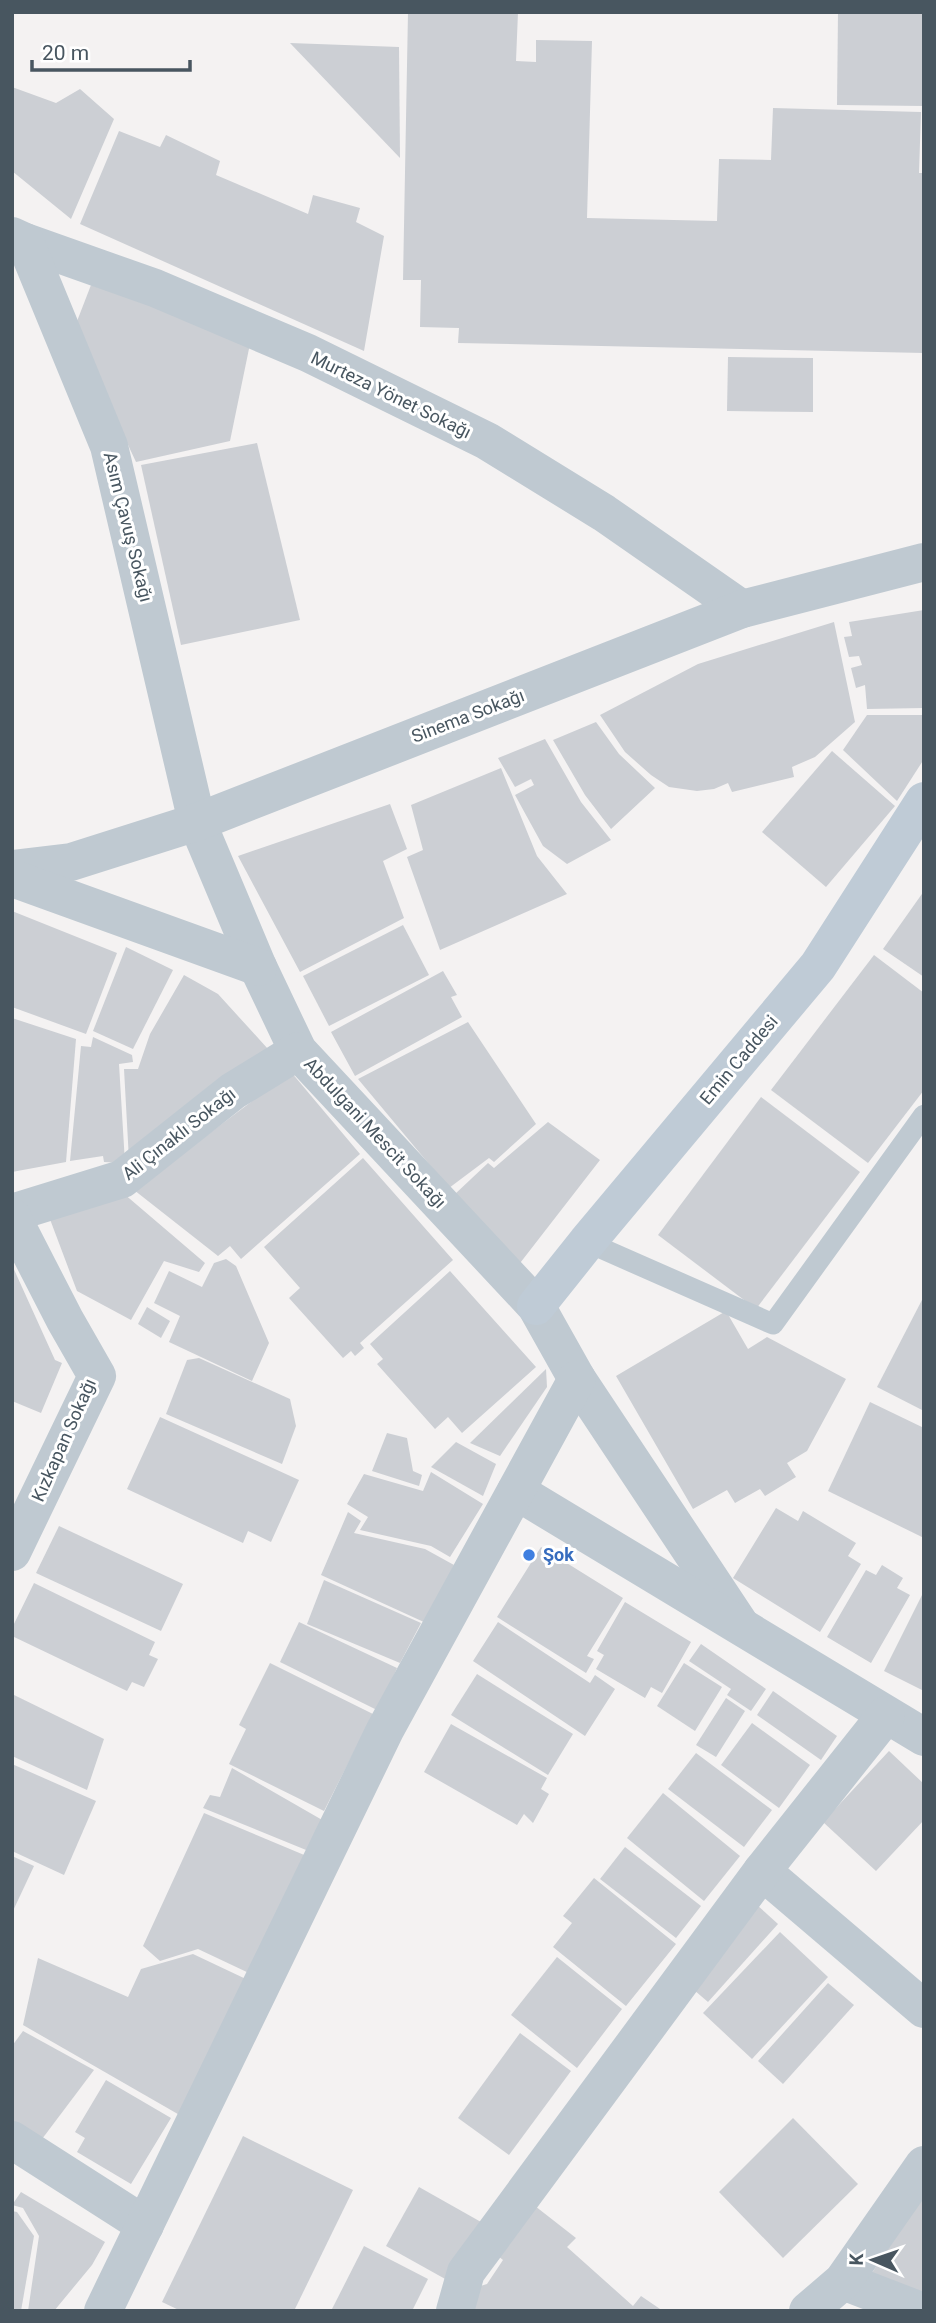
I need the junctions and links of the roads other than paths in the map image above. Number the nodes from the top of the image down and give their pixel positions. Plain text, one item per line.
1 (19, 239) edge
2 (924, 562) edge
3 (742, 609) junction
4 (924, 801) edge
5 (197, 822) junction
6 (12, 869) edge
7 (12, 878) edge
8 (258, 967) junction
9 (298, 1051) junction
10 (924, 1115) edge
11 (12, 1215) edge
12 (587, 1242) junction
13 (536, 1306) junction
14 (577, 1379) junction
15 (516, 1491) junction
16 (12, 1552) edge
17 (741, 1626) junction
18 (886, 1715) junction
19 (924, 1737) edge
20 (762, 1871) junction
21 (924, 2009) edge
22 (12, 2140) edge
23 (924, 2165) edge
24 (145, 2225) junction
25 (843, 2281) junction
26 (103, 2311) edge
27 (455, 2311) edge
28 (808, 2311) edge
29 (921, 2311) edge

1 - 3 street, Murteza Yönet Sokağı
1 - 5 street, Asım Çavuş Sokağı
2 - 3 street, Sinema Sokağı
3 - 5 street, Sinema Sokağı
4 - 12 main road, Emin Caddesi
5 - 6 street, Sinema Sokağı
5 - 8 street, Abdulgani Mescit Sokağı
7 - 8 street
8 - 9 street, Abdulgani Mescit Sokağı
9 - 11 street, Ali Çınaklı Sokağı
9 - 13 street, Abdulgani Mescit Sokağı
10 - 12 lane
11 - 16 street, Kızkapan Sokağı
12 - 13 main road, Emin Caddesi
13 - 14 street, Abdulgani Mescit Sokağı
14 - 15 street
14 - 17 street, Abdulgani Mescit Sokağı
15 - 17 street
15 - 24 street
17 - 18 street
18 - 19 street
18 - 20 street
20 - 21 street
20 - 27 street
22 - 24 street
23 - 25 street
24 - 26 street
25 - 28 street
25 - 29 street

